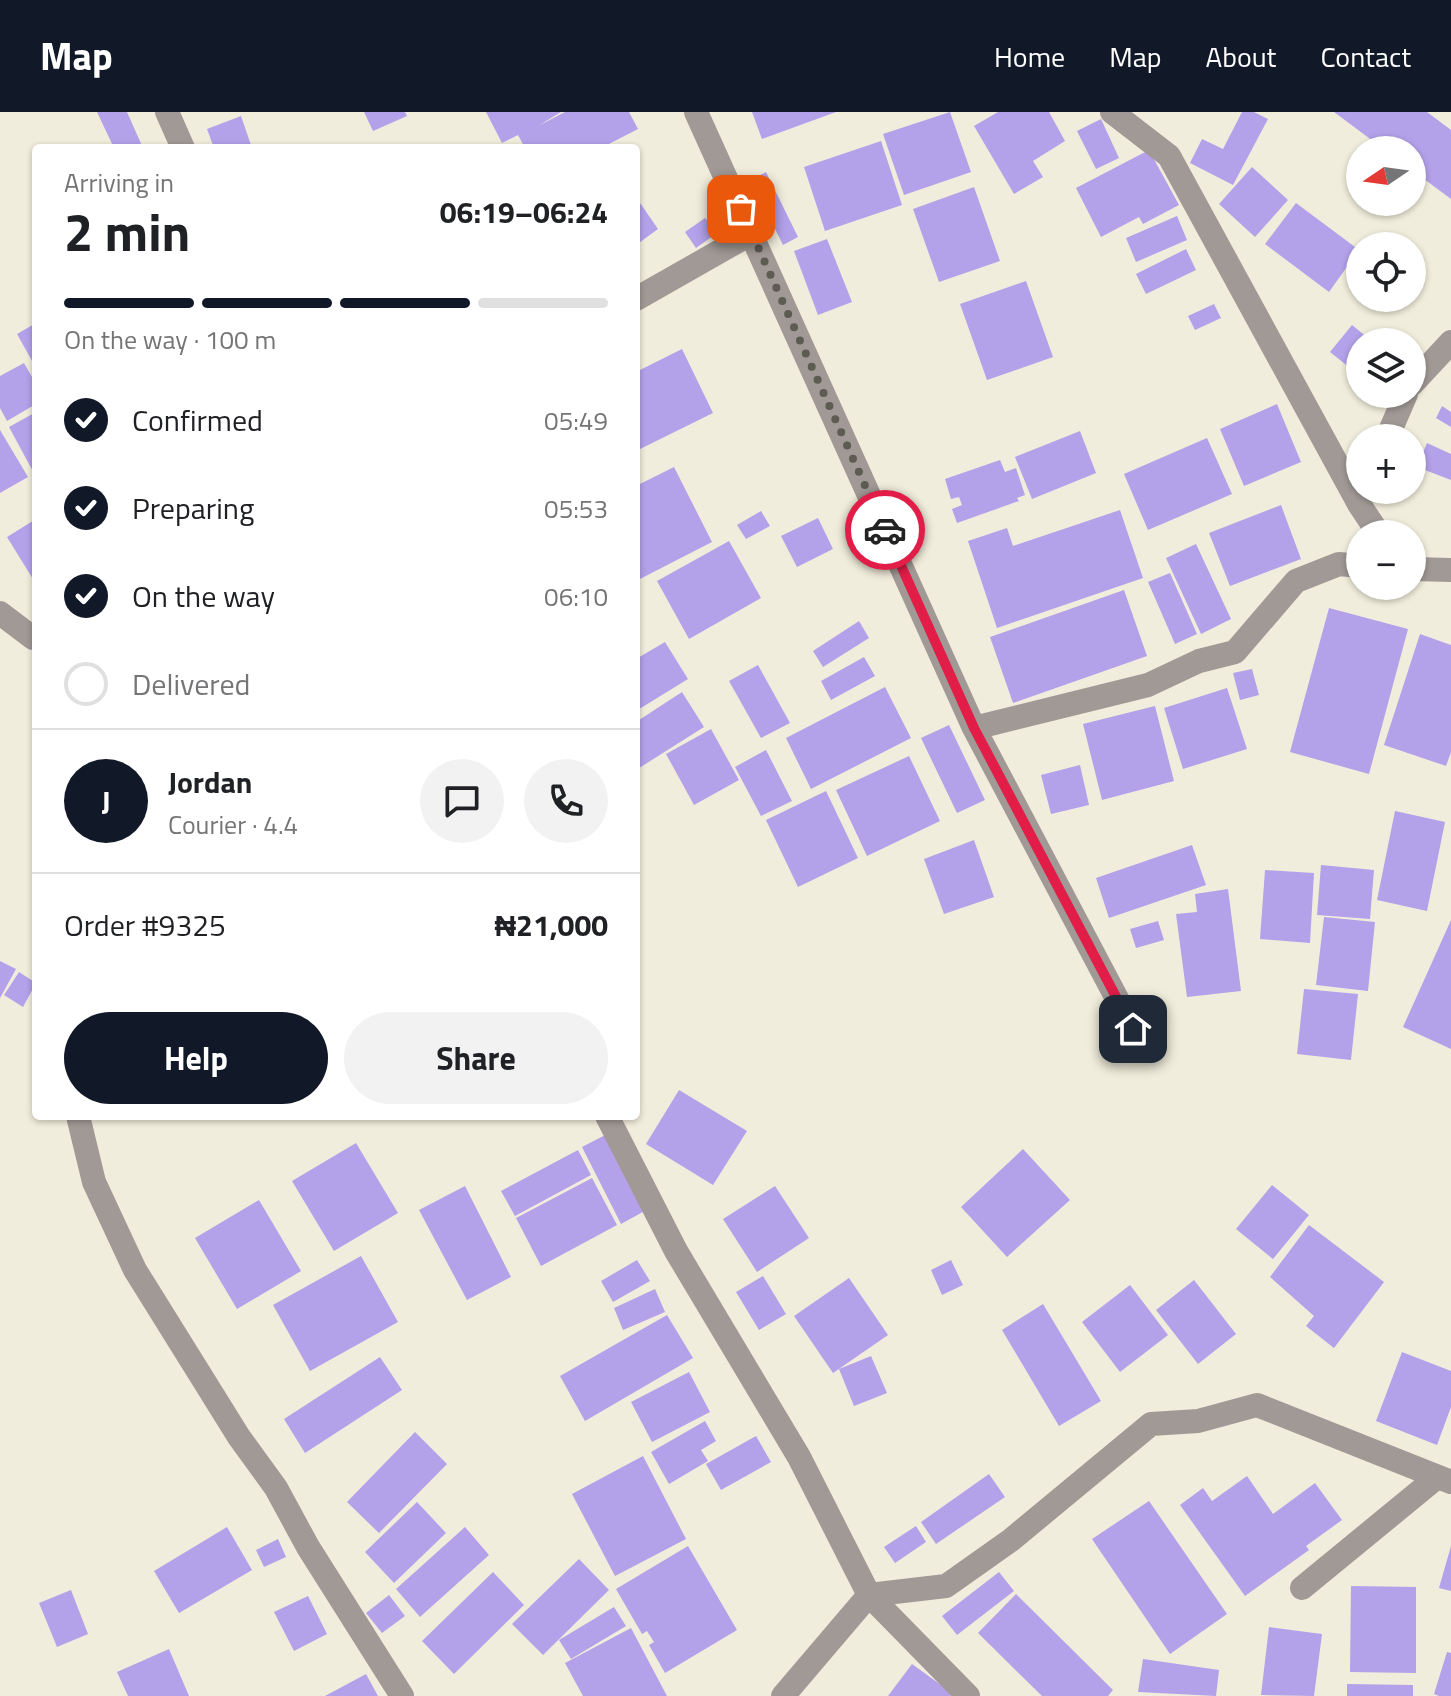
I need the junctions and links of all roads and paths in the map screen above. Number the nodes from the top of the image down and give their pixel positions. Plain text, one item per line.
1 (167, 112) edge
2 (696, 112) edge
3 (1112, 112) edge
4 (181, 144) edge
5 (752, 233) junction
6 (640, 297) edge
7 (1451, 342) edge
8 (1426, 369) edge
9 (1346, 469) edge
10 (1346, 565) edge
11 (1426, 569) edge
12 (1451, 570) edge
13 (0, 613) edge
14 (32, 637) edge
15 (974, 728) junction
16 (1133, 1029) dead end
17 (79, 1120) edge
18 (609, 1120) edge
19 (1443, 1480) edge
20 (1302, 1588) dead end
21 (869, 1595) junction
22 (402, 1696) edge
23 (783, 1696) edge
24 (968, 1696) edge

1 - 4 street
2 - 5 street
3 - 9 street
5 - 6 street
5 - 15 street
7 - 8 street
10 - 15 street
11 - 12 street
13 - 14 street
15 - 16 street
17 - 22 street
18 - 21 street
19 - 20 street
19 - 21 street
21 - 23 street
21 - 24 street

